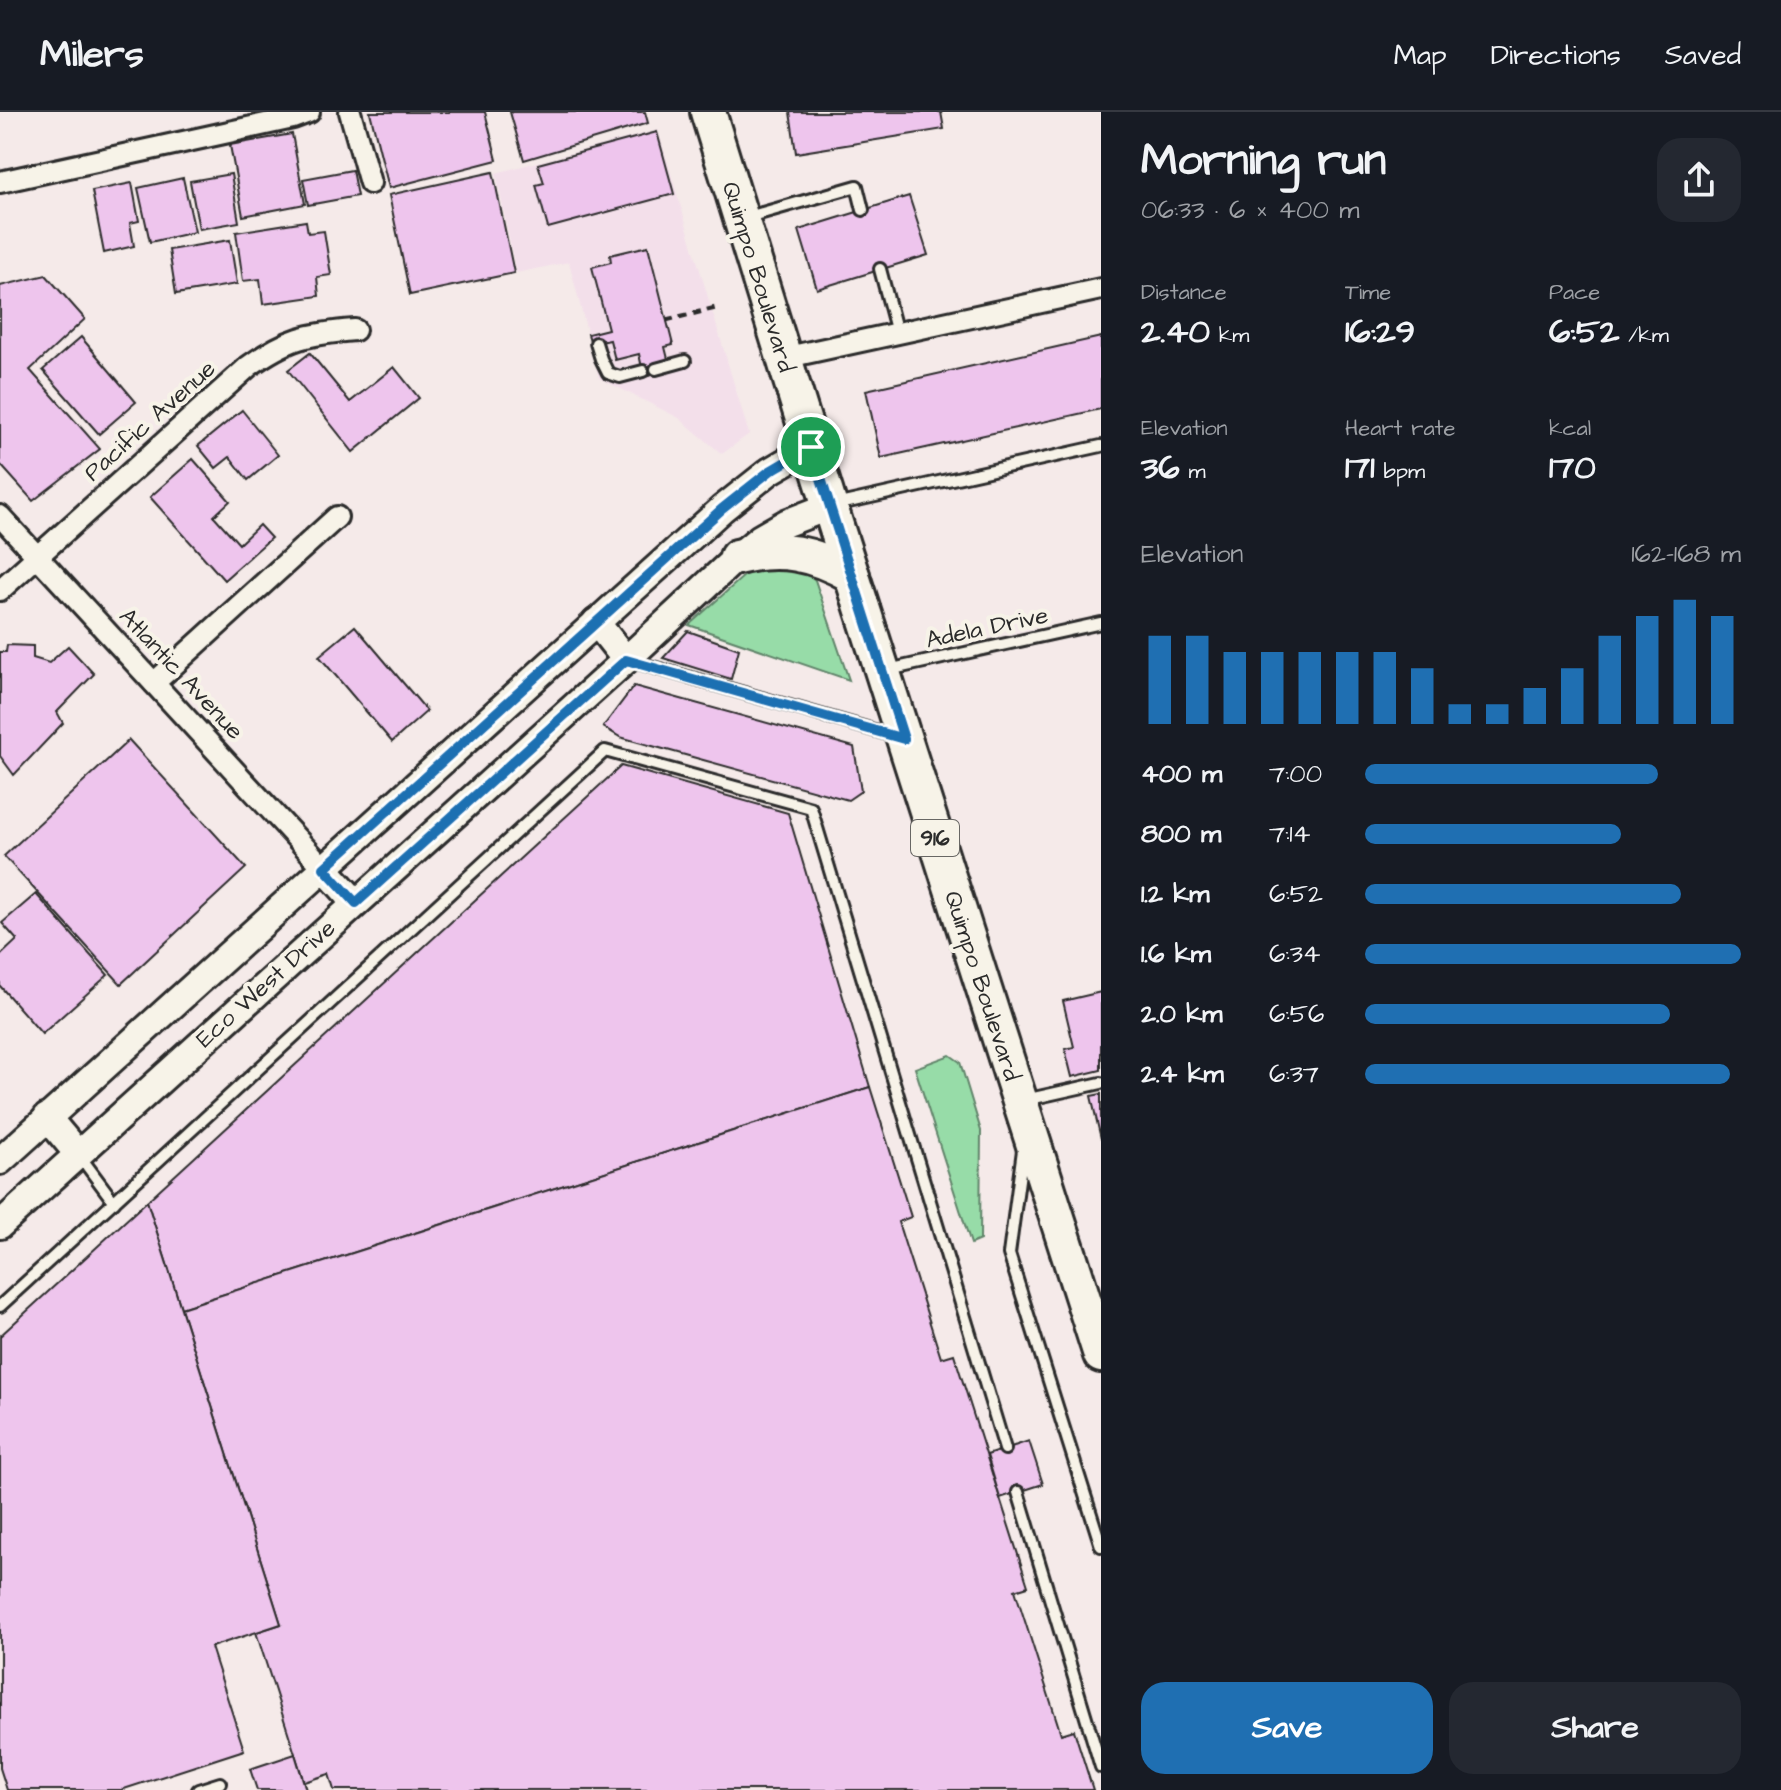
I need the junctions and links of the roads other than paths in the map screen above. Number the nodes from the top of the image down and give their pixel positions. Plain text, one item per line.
1 (309, 112) edge
2 (350, 112) edge
3 (708, 112) edge
4 (0, 182) edge
5 (370, 183) dead end
6 (863, 210) dead end
7 (740, 219) junction
8 (880, 269) dead end
9 (1101, 289) edge
10 (355, 330) dead end
11 (897, 333) junction
12 (596, 343) dead end
13 (783, 358) junction
14 (685, 361) dead end
15 (656, 369) dead end
16 (643, 371) dead end
17 (1101, 446) edge
18 (811, 447) junction
19 (830, 506) junction
20 (0, 516) edge
21 (337, 517) dead end
22 (37, 556) junction
23 (737, 557) junction
24 (852, 575) junction
25 (0, 590) edge
26 (596, 622) junction
27 (1101, 623) edge
28 (626, 660) junction
29 (882, 671) junction
30 (154, 683) junction
31 (904, 739) junction
32 (324, 868) junction
33 (356, 903) junction
34 (1101, 1083) edge
35 (1023, 1113) junction
36 (47, 1117) junction
37 (78, 1154) junction
38 (0, 1161) edge
39 (114, 1202) junction
40 (0, 1225) edge
41 (0, 1306) edge
42 (1099, 1345) edge
43 (1005, 1449) dead end
44 (1018, 1492) dead end
45 (1101, 1546) edge
46 (1101, 1767) edge
47 (220, 1783) dead end
48 (198, 1790) edge

1 - 4 street
2 - 5 street
3 - 7 main road, Quimpo Boulevard / 916
6 - 7 lane
7 - 13 main road, Quimpo Boulevard / 916
8 - 11 lane
9 - 11 street
10 - 22 street, Pacific Avenue
11 - 13 street
12 - 16 lane
13 - 18 main road, Quimpo Boulevard / 916
14 - 15 lane
17 - 19 lane
18 - 19 main road, Quimpo Boulevard / 916
18 - 26 street, Eco West Drive
19 - 23 street, Eco West Drive
19 - 24 main road, Quimpo Boulevard / 916
20 - 22 street, Atlantic Avenue
21 - 30 street
22 - 25 street, Pacific Avenue
22 - 30 street, Atlantic Avenue
23 - 24 main road
23 - 28 street, Eco West Drive
24 - 29 main road, Quimpo Boulevard / 916
26 - 28 street
26 - 32 street, Eco West Drive
27 - 29 lane, Adela Drive
28 - 31 lane
28 - 33 street, Eco West Drive
29 - 31 main road, Quimpo Boulevard / 916
30 - 32 street, Atlantic Avenue
31 - 35 main road, Quimpo Boulevard / 916
32 - 33 street
32 - 36 street, Eco West Drive
33 - 37 street, Eco West Drive
34 - 35 lane
35 - 42 main road, Quimpo Boulevard / 916
35 - 45 lane
36 - 37 street
36 - 38 street, Eco West Drive
37 - 39 lane
37 - 40 street, Eco West Drive
39 - 41 lane
39 - 43 lane
44 - 46 lane
47 - 48 lane

